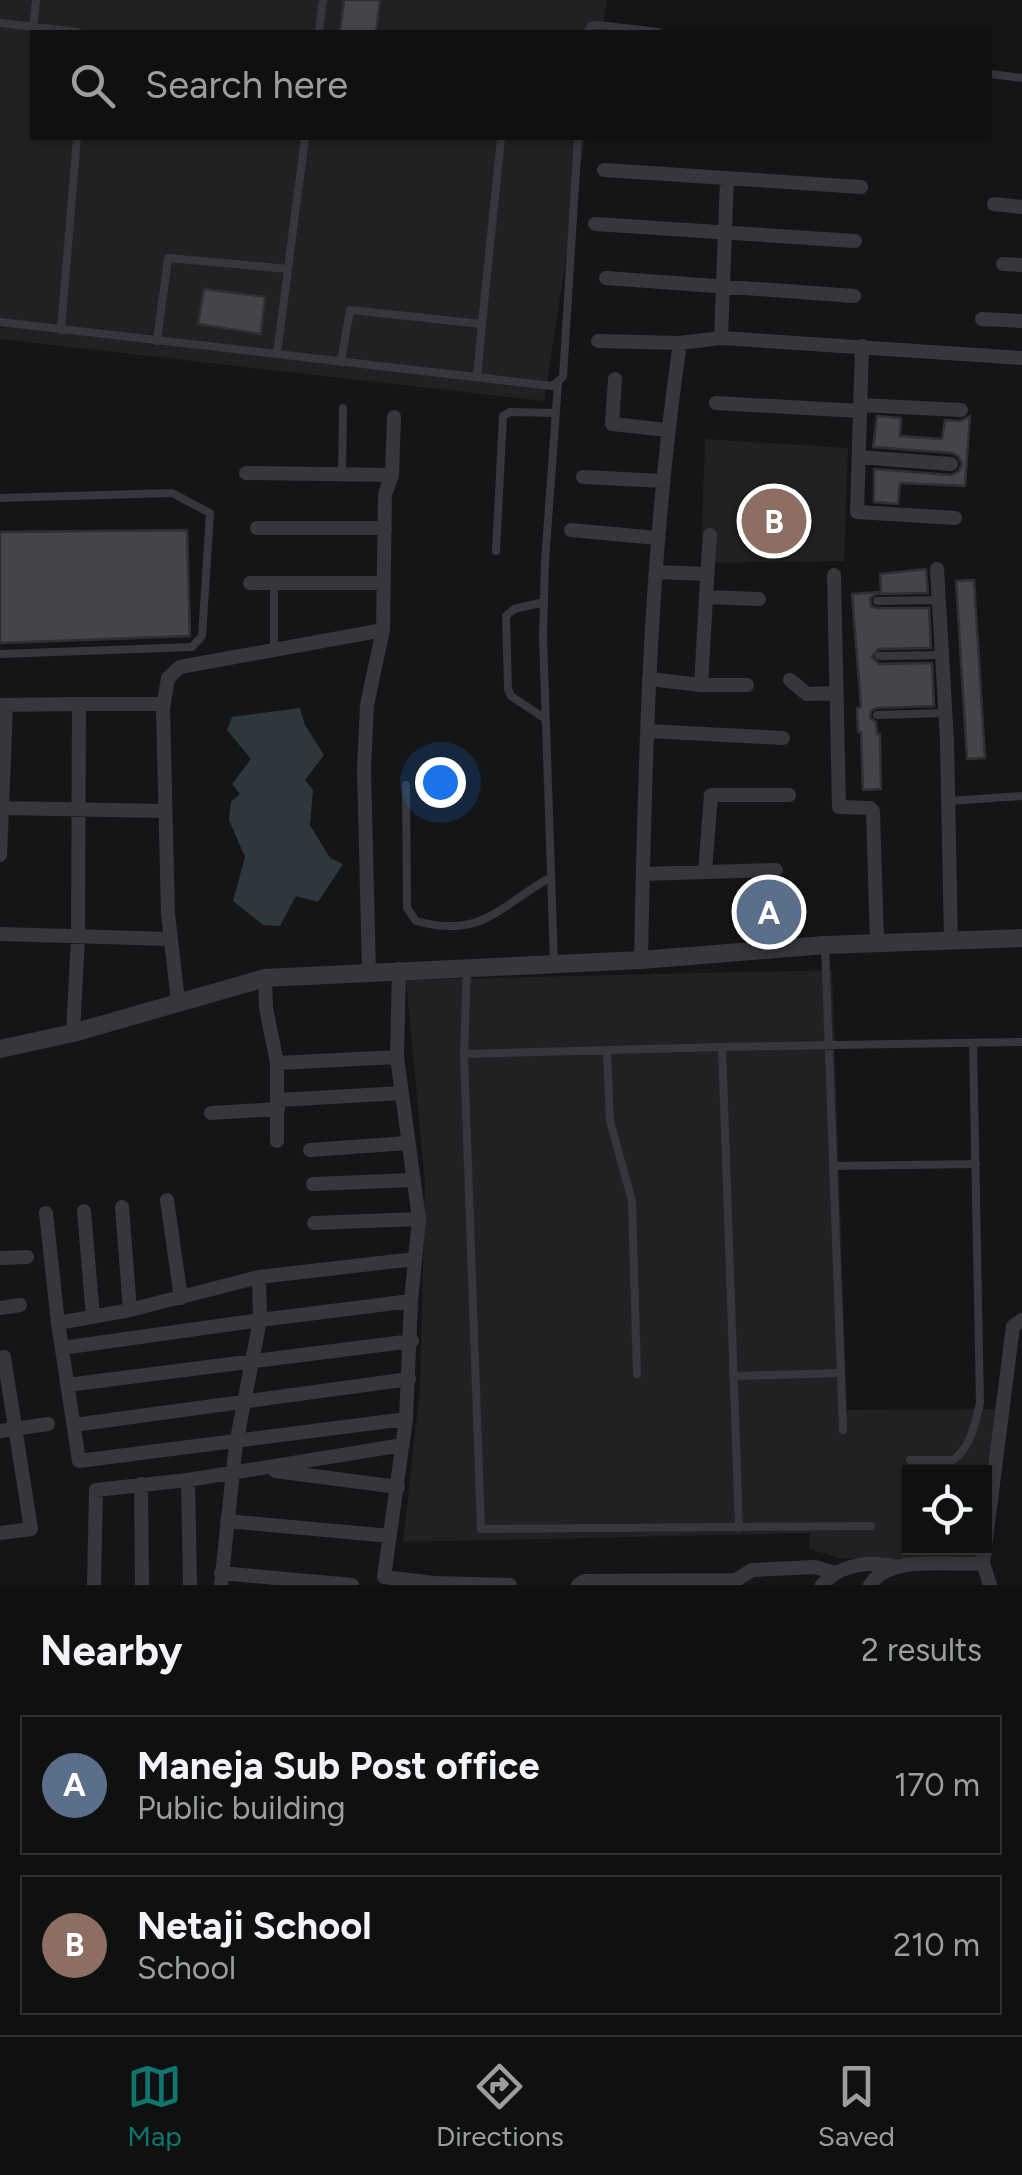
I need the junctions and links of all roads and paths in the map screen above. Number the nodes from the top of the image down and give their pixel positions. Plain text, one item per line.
1 (36, 0) edge
2 (323, 0) edge
3 (0, 23) edge
4 (33, 27) junction
5 (60, 30) edge
6 (318, 30) edge
7 (589, 30) edge
8 (641, 30) edge
9 (992, 74) edge
10 (1022, 78) edge
11 (77, 140) edge
12 (305, 140) edge
13 (502, 140) edge
14 (578, 140) edge
15 (604, 170) dead end
16 (727, 178) junction
17 (860, 187) dead end
18 (994, 204) dead end
19 (1022, 206) edge
20 (594, 224) dead end
21 (725, 232) junction
22 (855, 240) dead end
23 (1003, 264) dead end
24 (1022, 265) edge
25 (288, 269) junction
26 (606, 278) dead end
27 (723, 285) junction
28 (854, 296) dead end
29 (982, 318) dead end
30 (1022, 321) edge
31 (0, 322) edge
32 (482, 324) junction
33 (61, 330) junction
34 (721, 338) junction
35 (157, 341) junction
36 (598, 341) dead end
37 (680, 343) junction
38 (862, 346) junction
39 (276, 354) junction
40 (1022, 358) edge
41 (341, 362) junction
42 (477, 377) junction
43 (614, 379) dead end
44 (558, 383) junction
45 (716, 403) dead end
46 (342, 408) dead end
47 (860, 408) junction
48 (961, 410) dead end
49 (556, 413) junction
50 (394, 417) dead end
51 (667, 430) junction
52 (859, 457) junction
53 (951, 464) dead end
54 (246, 473) dead end
55 (342, 475) junction
56 (392, 476) junction
57 (583, 477) dead end
58 (663, 480) junction
59 (0, 498) edge
60 (955, 518) dead end
61 (257, 528) dead end
62 (386, 528) junction
63 (572, 530) dead end
64 (710, 535) dead end
65 (658, 538) junction
66 (496, 552) dead end
67 (937, 569) dead end
68 (656, 572) junction
69 (707, 574) junction
70 (834, 575) dead end
71 (250, 583) dead end
72 (384, 583) junction
73 (274, 592) dead end
74 (706, 597) junction
75 (759, 600) dead end
76 (938, 600) junction
77 (877, 601) dead end
78 (544, 602) junction
79 (383, 630) junction
80 (274, 652) junction
81 (0, 654) edge
82 (941, 655) junction
83 (879, 656) dead end
84 (649, 679) junction
85 (790, 680) dead end
86 (701, 685) junction
87 (747, 685) dead end
88 (837, 693) junction
89 (79, 704) junction
90 (164, 704) junction
91 (3, 705) edge
92 (945, 713) junction
93 (877, 715) dead end
94 (544, 718) junction
95 (648, 731) junction
96 (783, 738) dead end
97 (406, 785) dead end
98 (789, 795) dead end
99 (1022, 796) edge
100 (948, 801) junction
101 (2, 808) edge
102 (78, 810) junction
103 (164, 810) junction
104 (0, 855) edge
105 (776, 870) dead end
106 (705, 872) junction
107 (642, 874) junction
108 (550, 877) junction
109 (0, 934) edge
110 (78, 937) junction
111 (1022, 938) edge
112 (170, 939) junction
113 (950, 940) junction
114 (878, 943) junction
115 (826, 945) junction
116 (641, 960) junction
117 (554, 964) junction
118 (467, 968) junction
119 (398, 969) junction
120 (369, 972) junction
121 (265, 978) junction
122 (178, 1002) junction
123 (74, 1033) junction
124 (1022, 1042) edge
125 (972, 1043) junction
126 (830, 1045) junction
127 (722, 1047) junction
128 (0, 1048) edge
129 (607, 1050) junction
130 (464, 1054) junction
131 (397, 1057) junction
132 (277, 1063) junction
133 (402, 1093) junction
134 (278, 1104) junction
135 (211, 1113) dead end
136 (278, 1141) dead end
137 (407, 1143) junction
138 (310, 1150) dead end
139 (976, 1164) junction
140 (833, 1166) junction
141 (412, 1180) junction
142 (313, 1184) dead end
143 (167, 1200) dead end
144 (122, 1207) dead end
145 (84, 1211) dead end
146 (46, 1213) dead end
147 (419, 1219) junction
148 (314, 1223) dead end
149 (27, 1257) dead end
150 (0, 1258) edge
151 (415, 1259) junction
152 (259, 1277) junction
153 (180, 1298) junction
154 (411, 1301) junction
155 (20, 1305) dead end
156 (0, 1308) edge
157 (130, 1310) junction
158 (93, 1316) junction
159 (260, 1320) junction
160 (1022, 1320) edge
161 (58, 1323) junction
162 (412, 1341) junction
163 (62, 1348) junction
164 (4, 1357) dead end
165 (254, 1362) junction
166 (637, 1374) dead end
167 (841, 1374) junction
168 (733, 1376) junction
169 (409, 1379) junction
170 (67, 1384) junction
171 (245, 1400) junction
172 (406, 1419) junction
173 (48, 1424) dead end
174 (74, 1425) junction
175 (7, 1430) edge
176 (844, 1430) dead end
177 (236, 1444) junction
178 (404, 1446) junction
179 (910, 1460) dead end
180 (255, 1469) junction
181 (234, 1472) junction
182 (188, 1480) junction
183 (141, 1484) junction
184 (398, 1487) junction
185 (227, 1521) junction
186 (871, 1526) dead end
187 (740, 1528) junction
188 (0, 1533) edge
189 (390, 1536) junction
190 (983, 1562) junction
191 (832, 1572) junction
192 (888, 1575) edge
193 (221, 1579) edge
194 (382, 1581) edge
195 (656, 1584) edge
196 (94, 1585) edge
197 (142, 1585) edge
198 (190, 1585) edge
199 (352, 1585) edge
200 (510, 1585) edge
201 (578, 1585) edge
202 (822, 1585) edge
203 (870, 1585) edge
204 (990, 1585) edge

1 - 4 lane
2 - 6 lane
3 - 4 lane
4 - 5 lane
7 - 8 lane
9 - 10 lane
11 - 33 lane
12 - 25 lane
13 - 32 lane
14 - 44 lane
15 - 16 street
16 - 17 street
16 - 21 street
18 - 19 street
20 - 21 street
21 - 22 street
21 - 27 street
23 - 24 street
25 - 35 lane
25 - 39 lane
26 - 27 street
27 - 28 street
27 - 34 street
29 - 30 street
31 - 33 lane
32 - 41 lane
32 - 42 lane
33 - 35 lane
34 - 37 street
34 - 38 street
35 - 39 lane
36 - 37 street
37 - 51 street
38 - 40 street
38 - 47 street
39 - 41 lane
41 - 42 lane
42 - 44 lane
43 - 51 street
44 - 49 lane
45 - 47 street
46 - 55 lane
47 - 48 street
47 - 52 street
49 - 66 lane
49 - 78 lane
50 - 56 street
51 - 58 street
52 - 53 street
52 - 60 street
54 - 55 street
55 - 56 street
56 - 62 street
57 - 58 street
58 - 65 street
59 - 81 lane
61 - 62 street
62 - 72 street
63 - 65 street
64 - 69 street
65 - 68 street
67 - 76 street
68 - 69 street
68 - 84 street
69 - 74 street
70 - 88 street
71 - 72 street
72 - 79 street
73 - 80 lane
74 - 75 street
74 - 86 street
76 - 77 lane
76 - 82 street
78 - 94 lane
78 - 94 lane
79 - 80 street
79 - 120 street
80 - 90 street
82 - 83 lane
82 - 92 street
84 - 86 street
84 - 95 street
85 - 88 street
86 - 87 street
88 - 114 street
89 - 90 street
89 - 91 street
89 - 102 street
90 - 103 street
91 - 101 street
92 - 93 lane
92 - 100 street
94 - 108 lane
95 - 96 street
95 - 107 street
97 - 108 lane
98 - 106 street
99 - 100 lane
100 - 113 street
101 - 102 street
101 - 104 street
102 - 103 street
102 - 110 street
103 - 112 street
105 - 106 street
106 - 107 street
107 - 116 street
108 - 117 lane
109 - 110 street
110 - 112 street
110 - 123 street
111 - 113 street
112 - 122 street
113 - 114 street
114 - 115 street
115 - 116 street
115 - 126 lane
116 - 117 street
117 - 118 street
118 - 119 street
118 - 130 lane
119 - 120 street
119 - 131 street
120 - 121 street
121 - 122 street
121 - 132 street
122 - 123 street
123 - 128 street
124 - 125 lane
125 - 126 lane
125 - 139 lane
126 - 127 lane
126 - 140 lane
127 - 129 lane
127 - 168 lane
129 - 130 lane
129 - 166 lane
130 - 187 lane
131 - 132 street
131 - 133 street
132 - 134 street
133 - 134 street
133 - 137 street
134 - 135 street
134 - 136 street
137 - 138 street
137 - 141 street
139 - 140 lane
139 - 179 lane
140 - 167 lane
141 - 142 street
141 - 147 street
143 - 153 street
144 - 157 street
145 - 158 street
146 - 161 street
147 - 148 street
147 - 151 street
149 - 150 street
151 - 152 street
151 - 154 street
152 - 153 street
152 - 159 street
153 - 157 street
154 - 159 street
154 - 162 street
155 - 156 street
157 - 158 street
158 - 161 street
159 - 163 street
159 - 165 street
160 - 190 street
161 - 163 street
162 - 165 street
162 - 169 street
163 - 170 street
164 - 175 street
165 - 170 street
165 - 171 street
167 - 168 lane
167 - 176 lane
168 - 187 lane
169 - 171 street
169 - 172 street
170 - 174 street
171 - 174 street
171 - 177 street
172 - 177 street
172 - 178 street
173 - 175 street
174 - 177 street
175 - 188 street
177 - 181 street
178 - 180 street
178 - 184 street
180 - 181 street
180 - 184 street
181 - 182 street
181 - 185 street
182 - 183 street
182 - 198 street
183 - 196 street
183 - 197 street
184 - 189 street
185 - 189 street
185 - 193 street
186 - 187 lane
189 - 194 street
190 - 192 street
190 - 204 street
191 - 192 street
191 - 195 street
191 - 202 street
192 - 203 street
193 - 199 street
194 - 200 street
195 - 201 street

